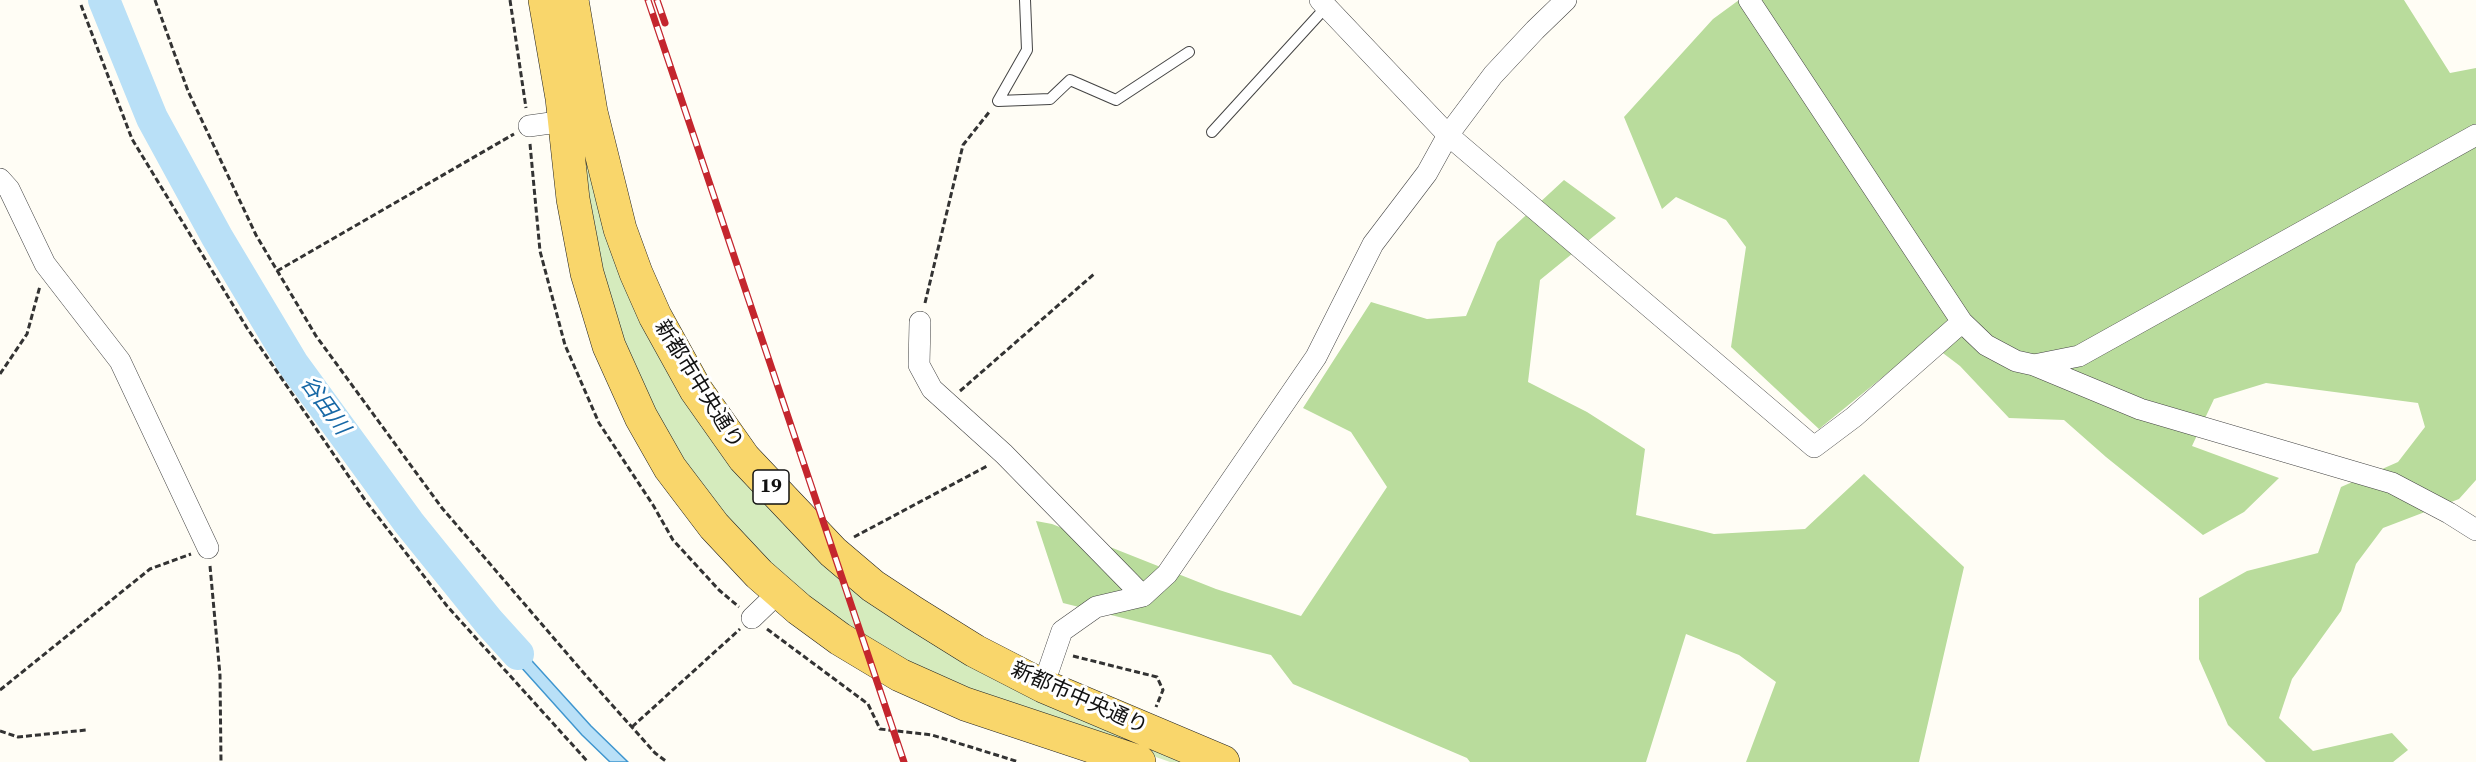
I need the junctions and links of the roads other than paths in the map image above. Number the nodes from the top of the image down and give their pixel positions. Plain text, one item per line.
1 (545, 0) edge
2 (572, 0) edge
3 (1025, 0) edge
4 (1566, 0) edge
5 (1749, 0) edge
6 (1323, 3) edge
7 (1189, 52) dead end
8 (565, 121) junction
9 (529, 126) road end
10 (1212, 132) dead end
11 (1448, 135) junction
12 (2476, 135) edge
13 (0, 178) edge
14 (920, 322) road end
15 (1962, 322) junction
16 (2034, 365) junction
17 (2476, 530) edge
18 (208, 548) road end
19 (779, 592) junction
20 (1143, 596) junction
21 (752, 618) road end
22 (1043, 686) junction
23 (1139, 762) edge
24 (1223, 762) edge

1 - 8 main road, 新都市中央通り
2 - 22 main road, 新都市中央通り / 19
3 - 7 lane
4 - 11 street
5 - 15 street
6 - 10 lane
6 - 11 street
8 - 9 street
8 - 19 main road, 新都市中央通り
11 - 15 street
11 - 20 street
12 - 16 street
13 - 18 street
14 - 20 street
15 - 16 street
16 - 17 street
19 - 21 street
19 - 23 main road, 新都市中央通り
20 - 22 street
22 - 24 main road, 新都市中央通り / 19

